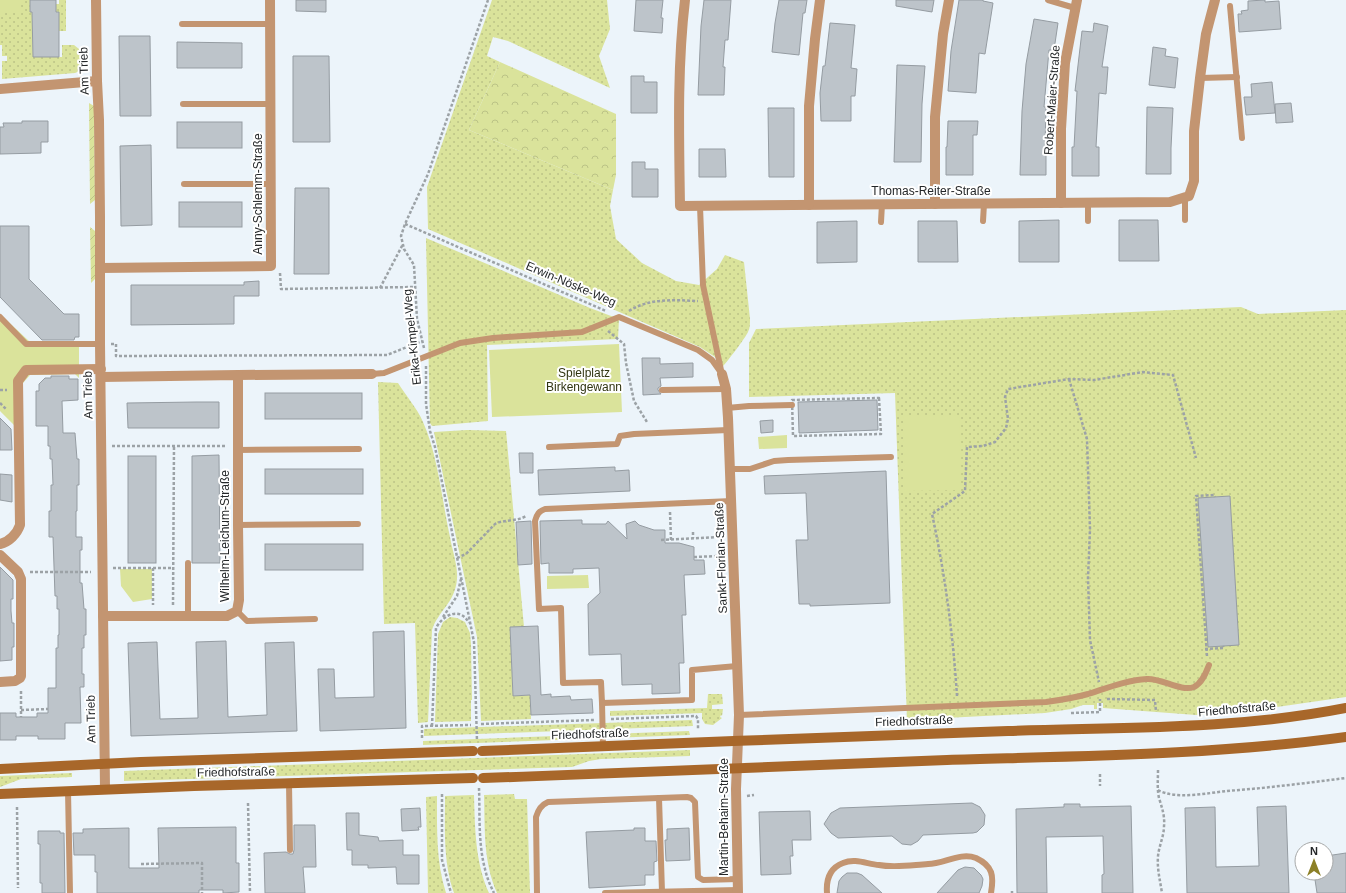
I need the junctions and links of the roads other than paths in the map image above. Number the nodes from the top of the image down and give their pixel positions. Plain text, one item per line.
1 (96, 0) edge
2 (270, 0) edge
3 (685, 0) edge
4 (820, 0) edge
5 (949, 0) edge
6 (1048, 0) edge
7 (1214, 0) edge
8 (1076, 4) edge
9 (1230, 6) dead end
10 (182, 24) dead end
11 (270, 24) junction
12 (1200, 78) junction
13 (1237, 78) junction
14 (97, 81) junction
15 (0, 89) edge
16 (183, 104) dead end
17 (270, 104) junction
18 (1242, 138) dead end
19 (184, 184) dead end
20 (270, 184) junction
21 (1185, 197) junction
22 (1061, 203) junction
23 (1088, 203) junction
24 (882, 204) junction
25 (935, 204) junction
26 (984, 204) junction
27 (809, 205) junction
28 (700, 206) junction
29 (1185, 220) dead end
30 (983, 221) dead end
31 (1088, 221) dead end
32 (881, 222) dead end
33 (100, 268) junction
34 (0, 317) edge
35 (100, 344) junction
36 (101, 373) junction
37 (372, 374) joint
38 (722, 374) junction
39 (238, 375) junction
40 (726, 389) junction
41 (662, 390) dead end
42 (792, 405) road end
43 (727, 408) junction
44 (728, 430) junction
45 (548, 447) dead end
46 (238, 448) junction
47 (359, 449) dead end
48 (891, 457) dead end
49 (730, 468) junction
50 (732, 501) junction
51 (358, 524) dead end
52 (238, 525) junction
53 (0, 544) edge
54 (0, 555) edge
55 (188, 563) dead end
56 (237, 611) junction
57 (103, 616) junction
58 (188, 616) junction
59 (315, 619) dead end
60 (1209, 665) road end
61 (737, 666) junction
62 (0, 682) edge
63 (602, 703) junction
64 (1346, 708) edge
65 (739, 715) junction
66 (1346, 737) edge
67 (738, 741) junction
68 (603, 746) junction
69 (104, 764) junction
70 (736, 768) junction
71 (0, 769) edge
72 (289, 783) junction
73 (105, 789) junction
74 (68, 790) junction
75 (0, 794) edge
76 (659, 798) junction
77 (290, 850) dead end
78 (738, 887) edge
79 (662, 892) junction
80 (70, 893) edge
81 (536, 893) edge
82 (605, 893) edge
83 (827, 893) edge
84 (991, 893) edge

1 - 14 street, Am Trieb
2 - 11 street, Anny-Schlemm-Straße
3 - 28 street, Thomas-Reiter-Straße
4 - 27 street
5 - 25 street
6 - 8 lane
7 - 12 street
8 - 22 street, Robert-Maier-Straße
9 - 13 lane
10 - 11 lane
11 - 17 street, Anny-Schlemm-Straße
12 - 13 lane
12 - 21 street
13 - 18 lane
14 - 15 street
14 - 33 street, Am Trieb
16 - 17 lane
17 - 20 street, Anny-Schlemm-Straße
19 - 20 lane
20 - 33 street, Anny-Schlemm-Straße
21 - 23 street, Thomas-Reiter-Straße
21 - 29 lane
22 - 23 street, Thomas-Reiter-Straße
22 - 26 street, Thomas-Reiter-Straße
23 - 31 lane
24 - 25 street, Thomas-Reiter-Straße
24 - 27 street, Thomas-Reiter-Straße
24 - 32 lane
25 - 26 street, Thomas-Reiter-Straße
26 - 30 lane
27 - 28 street, Thomas-Reiter-Straße
28 - 38 lane
33 - 35 street, Am Trieb
34 - 35 lane
35 - 36 street, Am Trieb
36 - 39 street
36 - 53 street
36 - 57 street, Am Trieb
37 - 38 lane, Erwin-Nöske-Weg
37 - 39 street
38 - 40 street, Sankt-Florian-Straße
39 - 46 street, Wilhelm-Leichum-Straße
40 - 41 lane
40 - 43 street, Sankt-Florian-Straße
42 - 43 lane
43 - 44 street, Sankt-Florian-Straße
44 - 45 lane
44 - 49 street, Sankt-Florian-Straße
46 - 47 lane
46 - 52 street, Wilhelm-Leichum-Straße
48 - 49 lane
49 - 50 street, Sankt-Florian-Straße
50 - 61 street, Sankt-Florian-Straße
50 - 63 lane
51 - 52 lane
52 - 56 street, Wilhelm-Leichum-Straße
54 - 62 street
55 - 58 lane
56 - 58 street, Wilhelm-Leichum-Straße
56 - 59 lane
57 - 58 street, Wilhelm-Leichum-Straße
57 - 69 street, Am Trieb
60 - 65 lane
61 - 63 lane
61 - 65 street, Sankt-Florian-Straße
63 - 68 lane
64 - 67 main road, Friedhofstraße
65 - 67 street, Sankt-Florian-Straße
66 - 70 main road, Friedhofstraße
67 - 68 main road, Friedhofstraße
67 - 70 street, Martin-Behaim-Straße
68 - 69 main road, Friedhofstraße
69 - 71 main road, Friedhofstraße
69 - 73 street, Am Trieb
70 - 72 main road, Friedhofstraße
70 - 78 street, Martin-Behaim-Straße
72 - 73 main road, Friedhofstraße
72 - 77 lane
73 - 74 main road, Friedhofstraße
74 - 75 main road, Friedhofstraße
74 - 80 lane
76 - 78 lane
76 - 79 lane
76 - 81 lane
78 - 79 lane
79 - 82 lane
83 - 84 lane

